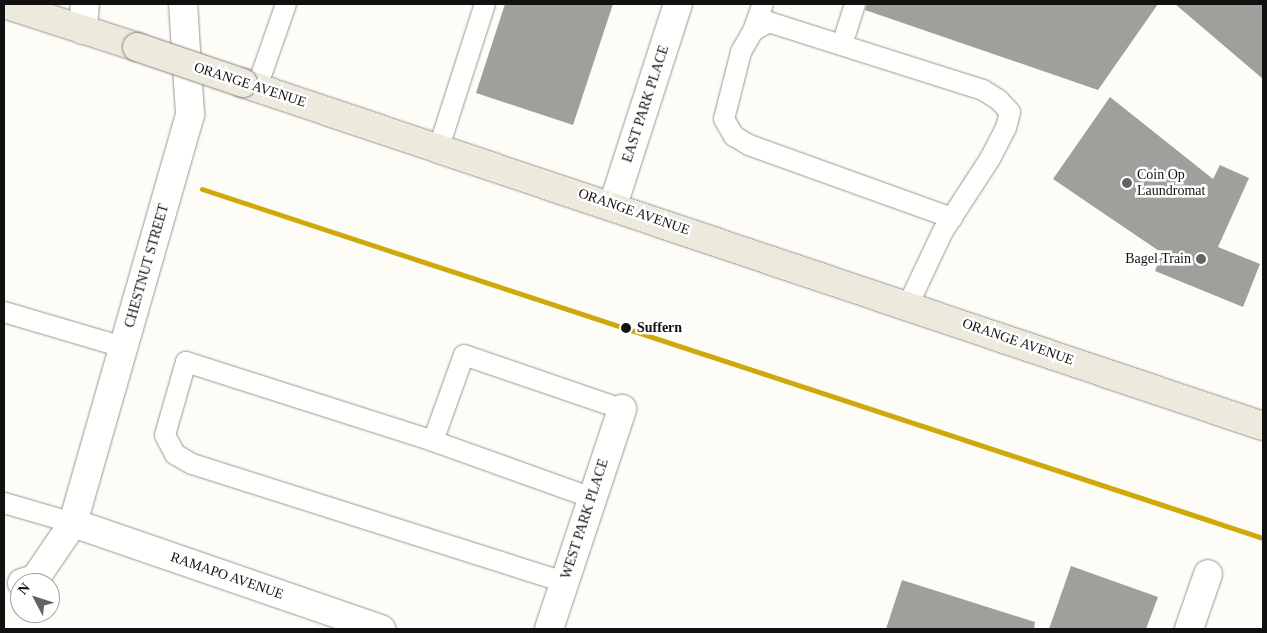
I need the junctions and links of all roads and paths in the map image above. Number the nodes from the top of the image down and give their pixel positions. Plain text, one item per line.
1 (4, 4) edge
2 (183, 4) edge
3 (286, 4) edge
4 (485, 4) edge
5 (678, 4) edge
6 (762, 4) edge
7 (855, 4) edge
8 (84, 17) edge
9 (753, 31) junction
10 (842, 45) junction
11 (250, 85) junction
12 (440, 148) junction
13 (613, 205) junction
14 (952, 218) junction
15 (908, 305) junction
16 (4, 312) edge
17 (123, 347) junction
18 (622, 410) joint
19 (1263, 425) edge
20 (433, 441) junction
21 (592, 498) junction
22 (4, 503) edge
23 (73, 523) junction
24 (39, 573) edge
25 (1208, 574) dead end
26 (564, 582) junction
27 (381, 629) edge
28 (549, 629) edge
29 (1189, 629) edge

1 - 8 main road, ORANGE AVENUE
2 - 17 street, CHESTNUT STREET
3 - 11 lane
4 - 12 lane
5 - 13 street, EAST PARK PLACE
6 - 9 lane
7 - 10 lane
8 - 11 main road, ORANGE AVENUE, bridge
9 - 10 lane
9 - 14 lane
10 - 14 lane
11 - 12 main road, ORANGE AVENUE
12 - 13 main road, ORANGE AVENUE
13 - 15 main road, ORANGE AVENUE
14 - 15 lane
15 - 19 main road, ORANGE AVENUE
16 - 17 lane
17 - 23 street, CHESTNUT STREET
18 - 20 lane
18 - 21 street, WEST PARK PLACE
20 - 21 lane
20 - 26 lane
21 - 26 street, WEST PARK PLACE
22 - 23 lane
23 - 24 street, CHESTNUT STREET
23 - 27 street, RAMAPO AVENUE
25 - 29 street
26 - 28 street, WEST PARK PLACE

